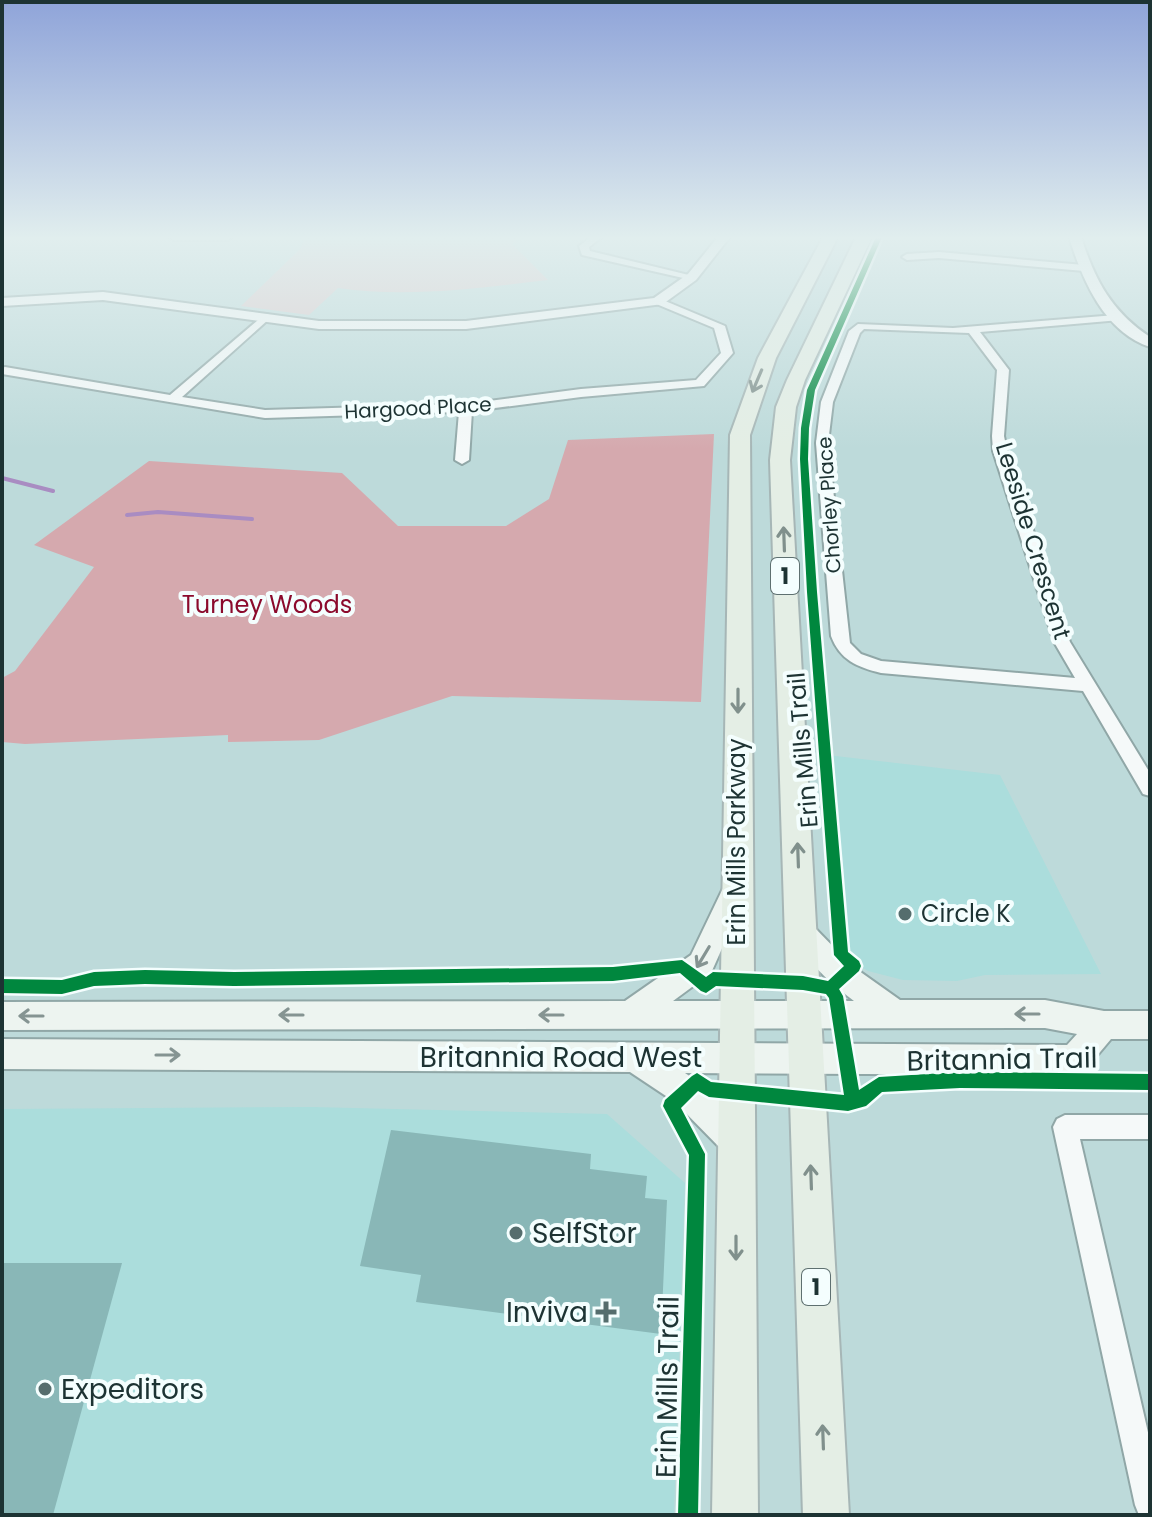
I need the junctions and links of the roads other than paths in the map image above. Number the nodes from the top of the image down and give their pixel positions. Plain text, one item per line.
1 (200, 308) edge
2 (604, 308) edge
3 (675, 308) edge
4 (793, 308) edge
5 (830, 308) edge
6 (1107, 308) edge
7 (265, 317) junction
8 (1116, 318) junction
9 (972, 330) junction
10 (1150, 343) edge
11 (5, 371) dead end
12 (174, 397) junction
13 (466, 408) junction
14 (462, 460) dead end
15 (1087, 685) junction
16 (1150, 789) edge
17 (737, 887) junction
18 (801, 933) junction
19 (737, 1014) junction
20 (804, 1014) junction
21 (895, 1014) junction
22 (629, 1015) junction
23 (2, 1016) edge
24 (1104, 1025) junction
25 (1150, 1025) edge
26 (2, 1054) edge
27 (633, 1057) junction
28 (737, 1058) junction
29 (806, 1058) junction
30 (1150, 1127) edge
31 (736, 1142) junction
32 (1150, 1505) edge
33 (735, 1515) edge
34 (826, 1515) edge

1 - 7 street
2 - 7 street
3 - 13 street, Hargood Place
4 -> 17 main road, Erin Mills Parkway / 1
18 -> 5 main road, 1
6 - 8 street
7 - 12 street
8 - 9 street, Chorley Place
8 - 10 street
9 - 15 street, Leeside Crescent
9 - 15 street, Chorley Place
11 - 12 street, Hargood Place
12 - 13 street, Hargood Place
13 - 14 street
15 - 16 street, Leeside Crescent
17 - 19 main road, Erin Mills Parkway / 1
17 -> 22 main road
18 - 20 main road, 1
18 - 21 main road
19 - 20 main road, Britannia Road West
19 - 22 main road, Britannia Road West
19 - 28 main road, Erin Mills Parkway / 1
20 - 21 main road, Britannia Road West
20 - 29 main road, 1
24 -> 21 main road, Britannia Road West
22 -> 23 main road, Britannia Road West
24 - 25 main road, Britannia Road West
24 - 29 main road, Britannia Road West
26 -> 27 main road, Britannia Road West
27 - 28 main road, Britannia Road West
27 - 31 main road
28 - 29 main road, Britannia Road West
28 - 31 main road, Erin Mills Parkway / 1
34 -> 29 main road, 1
30 - 32 street
31 -> 33 main road, Erin Mills Parkway / 1

